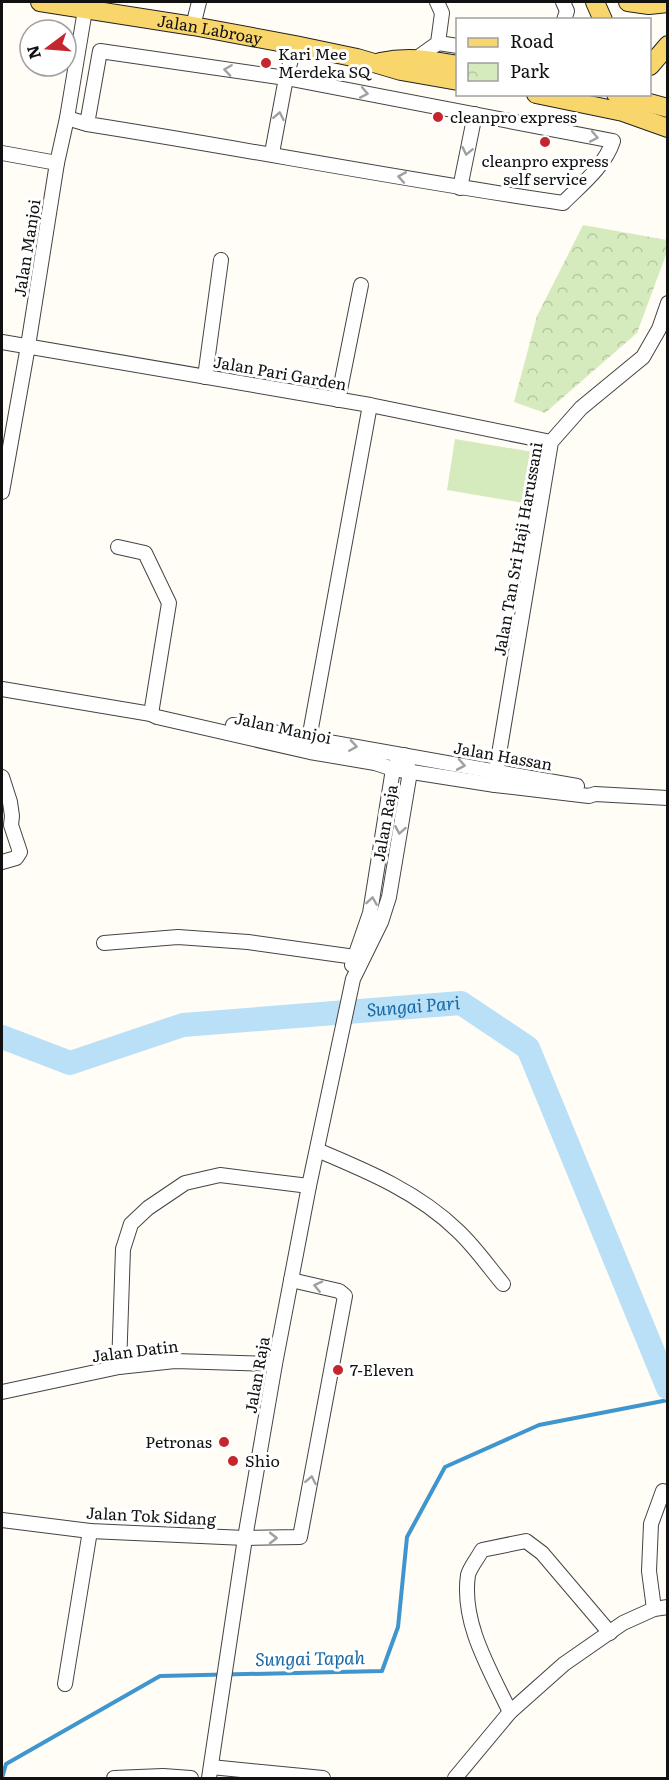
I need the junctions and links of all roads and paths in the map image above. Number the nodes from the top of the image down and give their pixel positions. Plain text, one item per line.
1 (40, 2) edge
2 (199, 2) edge
3 (437, 2) edge
4 (563, 2) edge
5 (591, 2) edge
6 (595, 2) edge
7 (628, 2) edge
8 (668, 3) edge
9 (84, 10) junction
10 (565, 18) edge
11 (589, 18) edge
12 (602, 18) edge
13 (194, 26) junction
14 (438, 43) junction
15 (295, 45) junction
16 (668, 45) edge
17 (456, 46) edge
18 (417, 58) junction
19 (378, 63) junction
20 (456, 65) edge
21 (651, 65) edge
22 (286, 78) junction
23 (456, 81) edge
24 (547, 96) edge
25 (627, 96) edge
26 (590, 104) junction
27 (668, 108) edge
28 (475, 114) junction
29 (67, 118) junction
30 (668, 121) edge
31 (87, 123) junction
32 (668, 128) edge
33 (2, 153) edge
34 (272, 153) junction
35 (57, 164) junction
36 (460, 188) junction
37 (221, 260) dead end
38 (361, 285) dead end
39 (668, 303) edge
40 (2, 342) edge
41 (28, 346) junction
42 (205, 377) junction
43 (338, 400) junction
44 (370, 405) junction
45 (551, 442) junction
46 (2, 492) edge
47 (118, 548) dead end
48 (2, 689) edge
49 (151, 714) junction
50 (309, 740) junction
51 (404, 755) junction
52 (393, 769) junction
53 (410, 772) junction
54 (2, 777) edge
55 (495, 778) junction
56 (668, 798) edge
57 (2, 861) edge
58 (104, 944) dead end
59 (355, 957) junction
60 (353, 979) junction
61 (317, 1150) junction
62 (309, 1186) junction
63 (291, 1280) junction
64 (503, 1284) dead end
65 (275, 1364) junction
66 (119, 1367) junction
67 (2, 1392) edge
68 (663, 1491) dead end
69 (2, 1520) edge
70 (90, 1531) junction
71 (245, 1538) junction
72 (661, 1608) edge
73 (610, 1633) junction
74 (65, 1684) dead end
75 (510, 1712) junction
76 (210, 1773) edge
77 (114, 1778) edge
78 (190, 1779) edge
79 (323, 1779) edge
80 (455, 1779) edge

1 - 9 main road, Jalan Labroay
2 - 13 street
3 - 14 street
4 - 10 street
5 - 11 main road
6 - 12 main road
7 - 8 main road
9 - 13 main road, Jalan Labroay
9 - 29 street, Jalan Manjoi
13 - 15 main road, Jalan Labroay
14 - 17 street
14 - 18 street
15 - 19 main road, Jalan Labroay
15 - 22 street
16 - 21 main road
18 - 19 main road
18 - 20 main road
19 - 23 main road, Jalan Labroay
22 -> 28 street
22 -> 31 street
34 -> 22 street
24 - 26 main road
25 - 26 main road
25 - 27 main road
25 - 30 main road
26 - 32 main road
28 -> 36 street
28 -> 36 street
29 - 31 street
29 - 35 street, Jalan Manjoi
31 - 34 street
33 - 35 street
36 -> 34 street
35 - 41 street, Jalan Manjoi
37 - 42 street
38 - 43 street
39 - 45 street, Jalan Tan Sri Haji Harussani
40 - 41 street, Jalan Pari Garden
41 - 42 street, Jalan Pari Garden
41 - 46 street, Jalan Manjoi
42 - 43 street, Jalan Pari Garden
43 - 44 street, Jalan Pari Garden
44 - 45 street, Jalan Pari Garden
44 - 50 street
45 - 55 street, Jalan Tan Sri Haji Harussani
47 - 49 street
48 - 49 street, Jalan Manjoi
49 - 50 street, Jalan Manjoi
49 - 52 street, Jalan Manjoi
50 -> 51 street, Jalan Manjoi
51 - 52 street, Jalan Raja
51 - 53 street, Jalan Raja
51 -> 55 street, Jalan Hassan
52 - 53 street, Jalan Manjoi
59 -> 52 street, Jalan Raja
53 - 55 street, Jalan Hassan
53 -> 60 street, Jalan Raja
54 - 57 street
55 - 56 street, Jalan Hassan
58 - 59 street
59 - 60 street, Jalan Raja
60 - 61 street, Jalan Raja
61 - 62 street, Jalan Raja
61 - 64 street
62 - 63 street, Jalan Raja
62 - 66 street
63 - 65 street, Jalan Raja
71 -> 63 street, Jalan Tok Sidang
65 - 66 street, Jalan Datin
65 - 71 street, Jalan Raja
66 - 67 street, Jalan Datin
68 - 72 street
69 - 70 street, Jalan Tok Sidang
70 - 71 street, Jalan Tok Sidang
70 - 74 street
71 - 76 street, Jalan Raja
72 - 73 street
73 - 75 street
73 - 75 street
75 - 80 street
76 - 79 street
77 - 78 street

